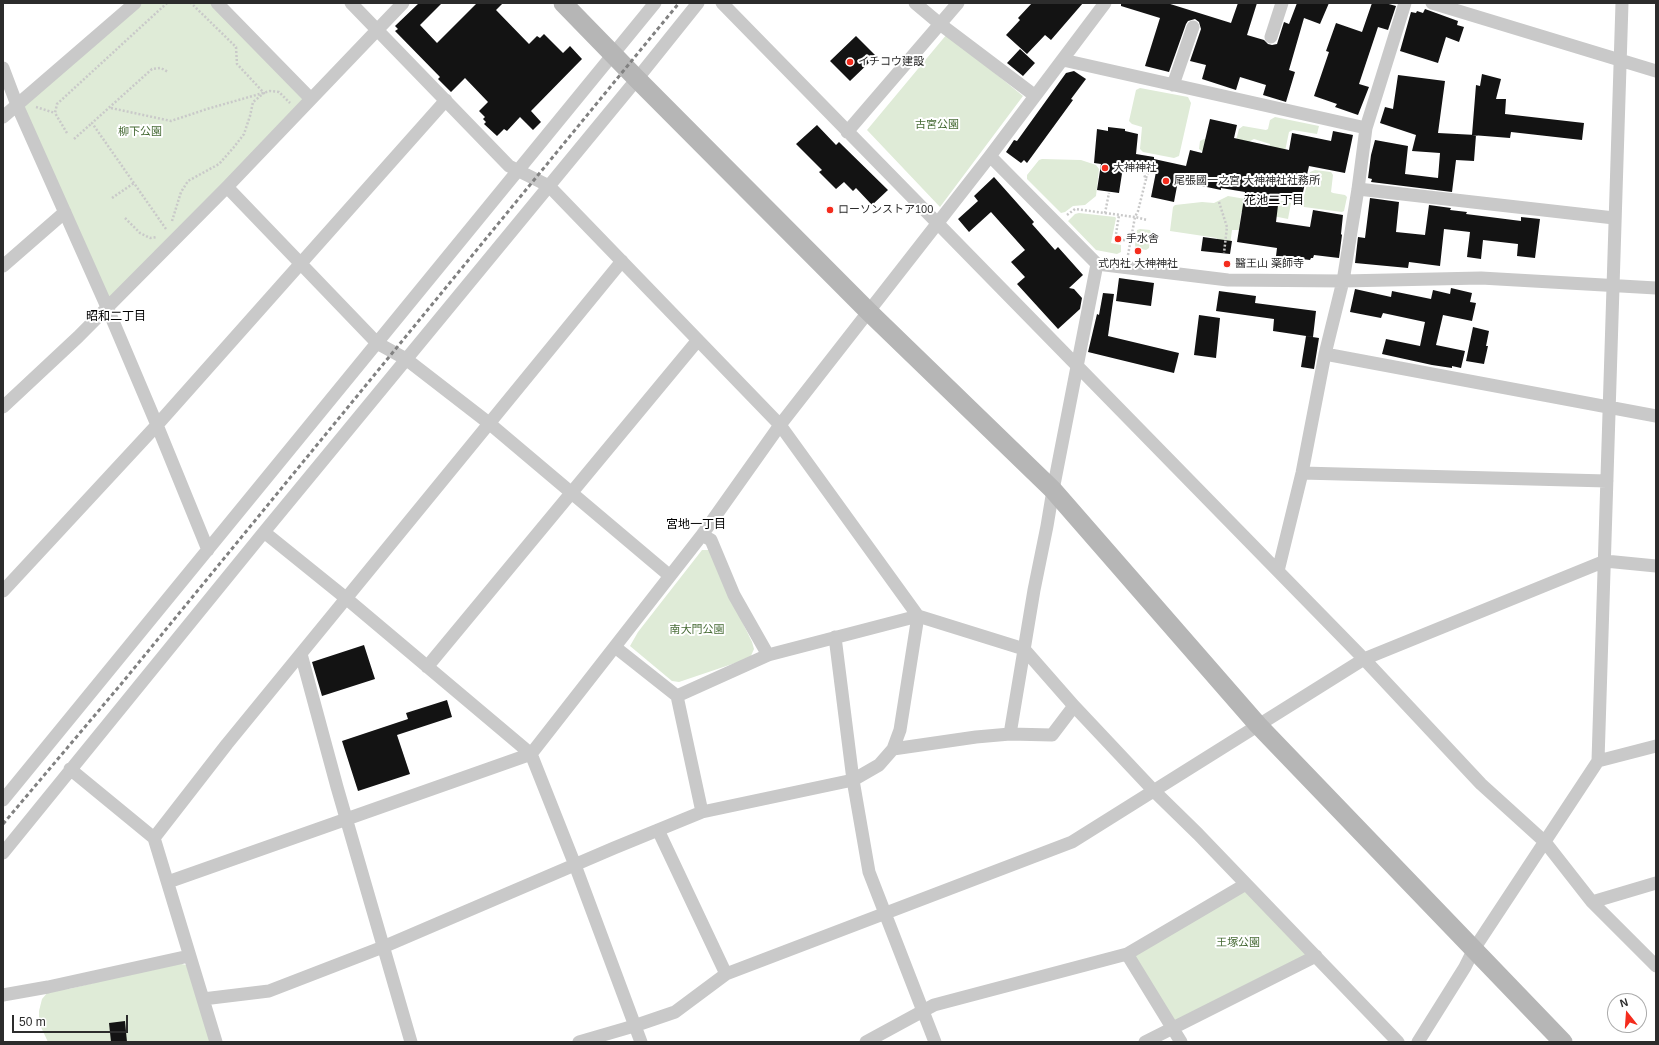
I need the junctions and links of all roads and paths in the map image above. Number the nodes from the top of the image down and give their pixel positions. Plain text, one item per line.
1 (135, 3) edge
2 (167, 3) edge
3 (191, 3) edge
4 (217, 3) edge
5 (351, 3) edge
6 (403, 3) edge
7 (563, 3) edge
8 (655, 3) edge
9 (698, 3) edge
10 (722, 3) edge
11 (915, 3) edge
12 (958, 3) edge
13 (1105, 3) edge
14 (1282, 3) edge
15 (1405, 3) edge
16 (1432, 3) edge
17 (1622, 3) edge
18 (940, 24) junction
19 (1193, 28) dead end
20 (378, 29) junction
21 (1271, 37) dead end
22 (613, 54) junction
23 (1062, 60) junction
24 (1620, 61) junction
25 (3, 68) edge
26 (1656, 71) edge
27 (168, 72) dead end
28 (637, 80) junction
29 (1173, 85) junction
30 (264, 93) junction
31 (1034, 95) junction
32 (311, 99) junction
33 (446, 100) junction
34 (17, 105) junction
35 (111, 108) junction
36 (299, 112) junction
37 (3, 117) edge
38 (92, 123) junction
39 (1366, 128) junction
40 (847, 132) junction
41 (66, 133) dead end
42 (74, 139) dead end
43 (990, 156) junction
44 (1137, 160) dead end
45 (1152, 162) dead end
46 (519, 170) junction
47 (1146, 179) junction
48 (134, 183) junction
49 (549, 186) junction
50 (227, 187) junction
51 (1358, 189) junction
52 (1109, 193) dead end
53 (112, 198) dead end
54 (1219, 202) dead end
55 (65, 212) junction
56 (1105, 213) junction
57 (1119, 215) junction
58 (1135, 217) junction
59 (125, 218) dead end
60 (1614, 218) junction
61 (1147, 220) dead end
62 (938, 223) junction
63 (1057, 223) junction
64 (167, 230) junction
65 (164, 234) dead end
66 (1116, 234) dead end
67 (161, 237) dead end
68 (1123, 240) dead end
69 (1130, 241) junction
70 (1224, 253) dead end
71 (622, 261) junction
72 (300, 264) junction
73 (1097, 264) junction
74 (3, 266) edge
75 (1126, 267) junction
76 (1343, 281) junction
77 (1613, 287) junction
78 (1656, 288) edge
79 (107, 307) junction
80 (868, 312) junction
81 (698, 340) junction
82 (377, 343) junction
83 (1325, 354) junction
84 (406, 359) junction
85 (1077, 367) junction
86 (1609, 406) junction
87 (3, 407) edge
88 (1656, 416) edge
89 (490, 424) junction
90 (157, 425) junction
91 (780, 425) junction
92 (1302, 473) junction
93 (1607, 481) junction
94 (1053, 490) junction
95 (570, 492) junction
96 (264, 532) junction
97 (702, 535) junction
98 (208, 550) junction
99 (1605, 561) junction
100 (1656, 566) edge
101 (1278, 571) junction
102 (670, 576) junction
103 (3, 591) edge
104 (347, 599) junction
105 (918, 616) junction
106 (835, 637) junction
107 (615, 647) junction
108 (1024, 650) junction
109 (301, 654) junction
110 (768, 655) junction
111 (1364, 659) junction
112 (427, 667) junction
113 (677, 696) junction
114 (1074, 706) junction
115 (1258, 725) junction
116 (1010, 734) junction
117 (1656, 746) edge
118 (893, 749) junction
119 (531, 754) junction
120 (1598, 761) junction
121 (70, 769) junction
122 (854, 780) junction
123 (1154, 791) junction
124 (3, 800) edge
125 (702, 812) junction
126 (346, 820) junction
127 (658, 830) junction
128 (154, 838) junction
129 (1545, 842) junction
130 (3, 853) edge
131 (575, 865) junction
132 (168, 882) junction
133 (1656, 883) edge
134 (1246, 884) junction
135 (1592, 902) junction
136 (885, 914) junction
137 (383, 947) junction
138 (1474, 949) junction
139 (1127, 954) junction
140 (189, 956) junction
141 (1316, 956) junction
142 (1656, 966) edge
143 (726, 974) junction
144 (3, 995) edge
145 (203, 999) junction
146 (923, 1011) junction
147 (634, 1026) junction
148 (1173, 1028) junction
149 (216, 1042) edge
150 (411, 1042) edge
151 (579, 1042) edge
152 (641, 1042) edge
153 (866, 1042) edge
154 (935, 1042) edge
155 (1145, 1042) edge
156 (1181, 1042) edge
157 (1398, 1042) edge
158 (1418, 1042) edge
159 (1563, 1042) edge

1 - 34 street
2 - 41 path
3 - 30 path
4 - 32 street
5 - 20 street
6 - 20 street
7 - 22 street
8 - 22 street
9 - 28 street
10 - 40 street
11 - 18 street
12 - 18 street
13 - 23 street
14 - 21 street
15 - 39 street
16 - 24 street
17 - 24 street
18 - 31 street
18 - 40 street
19 - 29 street
20 - 32 street
20 - 33 street
22 - 28 street
22 - 46 street
23 - 29 street
23 - 31 street
24 - 26 street
24 - 60 street
25 - 34 street
27 - 35 path
28 - 49 street
28 - 80 street
29 - 39 street
30 - 35 path
30 - 36 path
30 - 64 path
31 - 43 street
32 - 36 street
33 - 46 street
33 - 72 street
34 - 37 street
34 - 55 street
35 - 38 path
36 - 50 street
38 - 42 path
38 - 48 path
39 - 51 street
40 - 62 street
43 - 62 street
43 - 63 street
44 - 47 path
45 - 47 path
46 - 49 street
46 - 82 street
47 - 58 path
48 - 53 path
48 - 64 path
49 - 71 street
49 - 84 street
50 - 72 street
50 - 79 street
51 - 60 street
51 - 76 street
52 - 56 path
54 - 70 path
55 - 74 street
55 - 79 street
56 - 57 path
56 - 63 path
57 - 58 path
57 - 66 path
58 - 61 path
58 - 69 path
59 - 67 path
60 - 77 street
62 - 80 street
62 - 85 street
63 - 73 street
64 - 65 path
68 - 69 path
69 - 75 path
71 - 81 street
71 - 89 street
72 - 82 street
72 - 90 street
73 - 75 street
73 - 85 street
75 - 76 street
76 - 77 street
76 - 83 street
77 - 78 street
77 - 86 street
79 - 87 street
79 - 90 street
80 - 91 street
80 - 94 street
81 - 91 street
81 - 95 street
82 - 84 street
82 - 98 street
83 - 86 street
83 - 92 street
84 - 89 street
84 - 96 street
85 - 94 street
85 - 101 street
86 - 88 street
86 - 93 street
89 - 95 street
89 - 104 street
90 - 98 street
90 - 103 street
91 - 97 street
91 - 105 street
92 - 93 street
92 - 101 street
93 - 99 street
94 - 108 street
94 - 115 street
95 - 102 street
95 - 112 street
96 - 104 street
96 - 121 street
97 - 102 street
97 - 110 street
98 - 124 street
99 - 100 street
99 - 111 street
99 - 120 street
101 - 111 street
102 - 107 street
104 - 109 street
104 - 112 street
105 - 106 street
105 - 108 street
105 - 118 street
106 - 110 street
106 - 122 street
107 - 113 street
107 - 119 street
108 - 114 street
108 - 116 street
109 - 126 street
109 - 128 street
110 - 113 street
111 - 115 street
111 - 129 street
112 - 119 street
113 - 125 street
114 - 116 street
114 - 123 street
115 - 123 street
115 - 138 street
116 - 118 street
117 - 120 street
118 - 122 street
119 - 126 street
119 - 131 street
120 - 129 street
121 - 128 street
121 - 130 street
122 - 125 street
122 - 136 street
123 - 134 street
123 - 136 street
125 - 127 street
126 - 132 street
126 - 137 street
127 - 131 street
127 - 143 street
128 - 132 street
129 - 135 street
129 - 138 street
131 - 137 street
131 - 147 street
132 - 140 street
133 - 135 street
134 - 139 street
134 - 141 street
135 - 142 street
136 - 143 street
136 - 146 street
137 - 145 street
137 - 150 street
138 - 158 street
138 - 159 street
139 - 146 street
139 - 148 street
140 - 144 street
140 - 145 street
141 - 148 street
141 - 157 street
143 - 147 street
145 - 149 street
146 - 153 street
146 - 154 street
147 - 151 street
147 - 152 street
148 - 155 street
148 - 156 street

